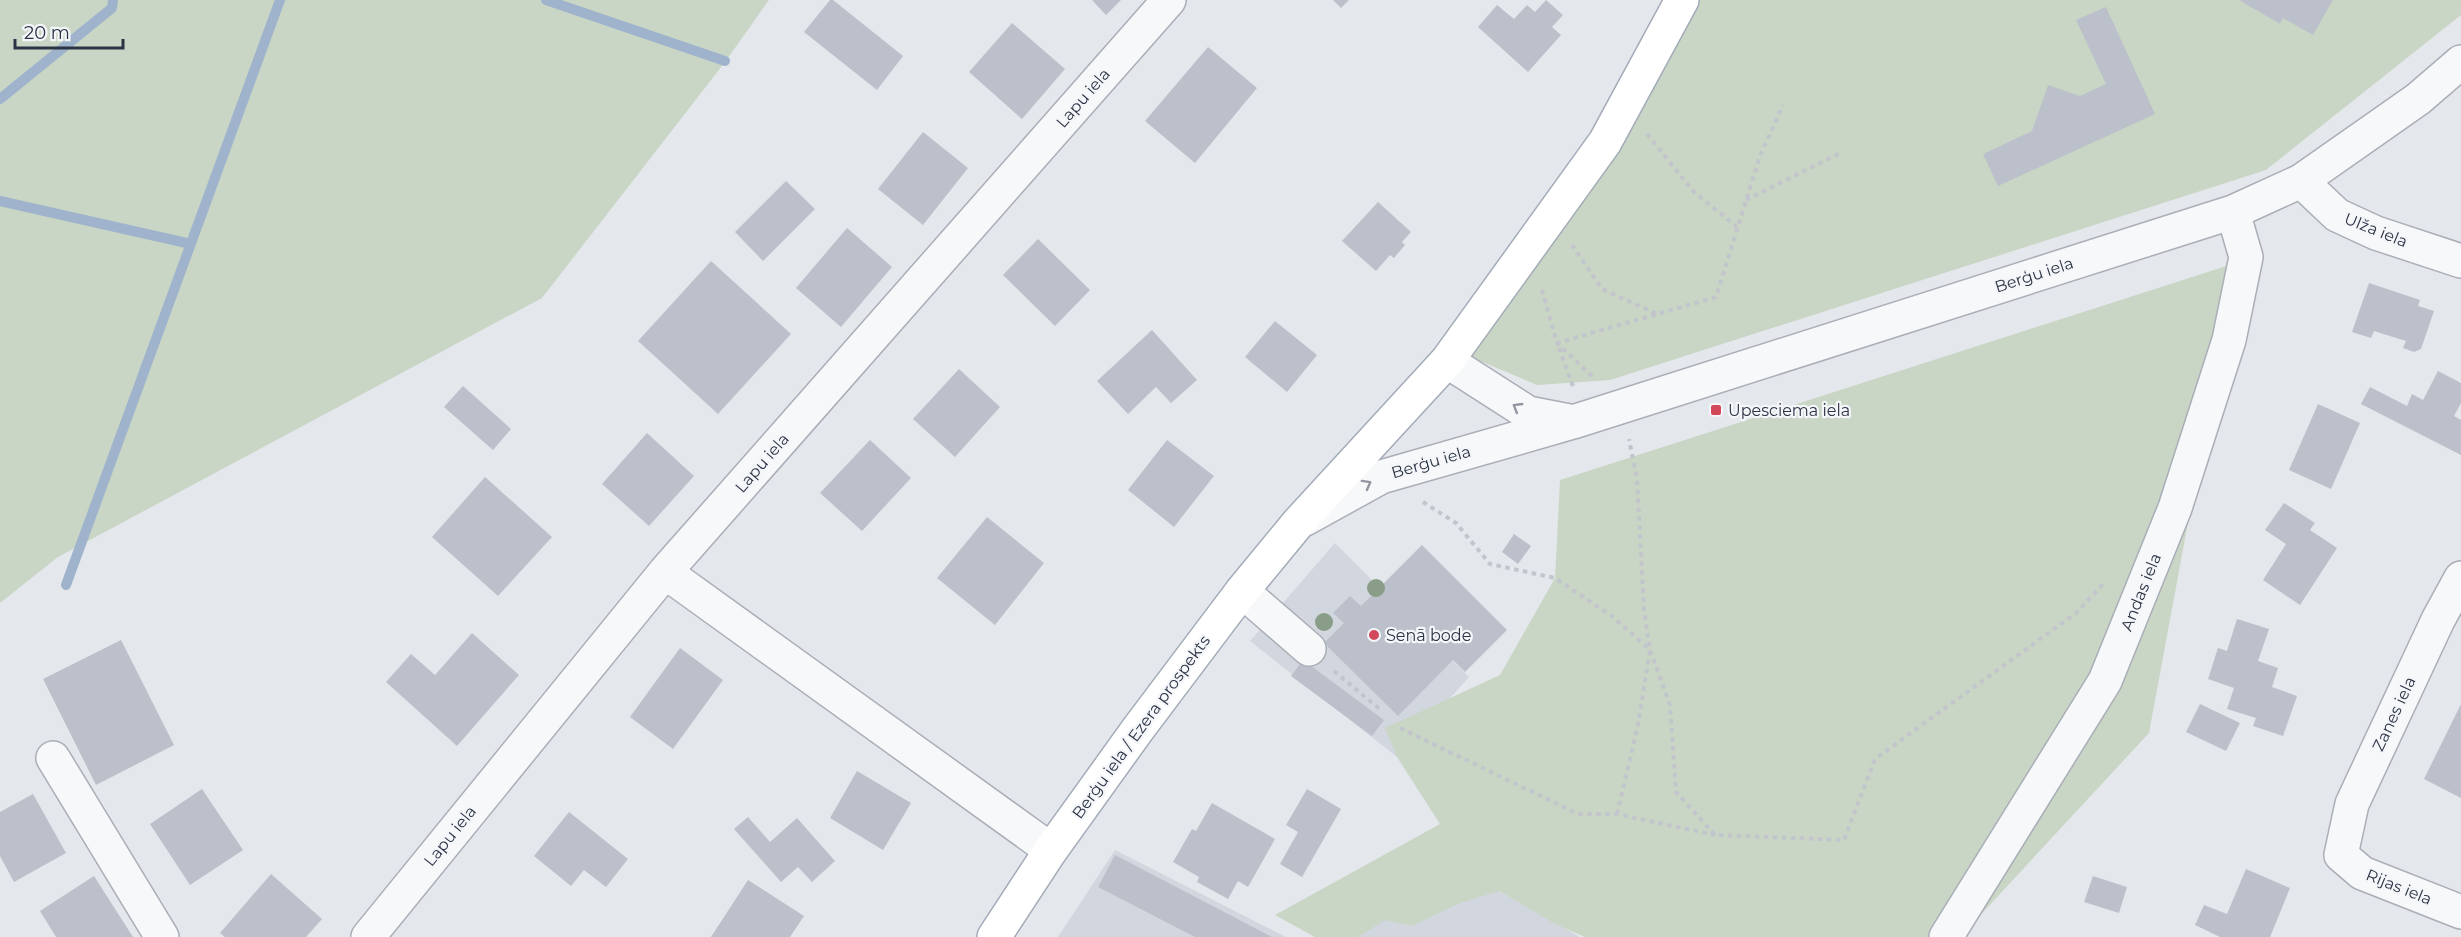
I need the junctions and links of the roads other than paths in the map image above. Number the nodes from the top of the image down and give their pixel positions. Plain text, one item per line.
1 (1169, 0) edge
2 (1682, 0) edge
3 (2461, 63) edge
4 (2301, 181) junction
5 (2233, 212) junction
6 (2461, 261) edge
7 (1447, 361) junction
8 (1579, 420) junction
9 (1298, 523) junction
10 (665, 572) junction
11 (2461, 578) edge
12 (1242, 591) junction
13 (1309, 649) road end
14 (52, 758) dead end
15 (1051, 850) junction
16 (2341, 855) joint
17 (2461, 912) edge
18 (162, 937) edge
19 (368, 937) edge
20 (994, 937) edge
21 (1946, 937) edge

1 - 10 street, Lapu iela
2 - 7 main road
3 - 4 street, Berģu iela
4 - 5 street, Berģu iela
4 - 6 street, Ulža iela
5 - 8 street, Berģu iela
5 - 21 street, Andas iela
8 -> 7 street
7 - 9 main road
9 -> 8 street, Berģu iela
9 - 12 main road, Berģu iela / Ezera prospekts
10 - 15 street
10 - 19 street, Lapu iela
11 - 16 street, Zanes iela
12 - 13 street
12 - 15 main road, Berģu iela / Ezera prospekts
14 - 18 street
15 - 20 main road, Berģu iela / Ezera prospekts
16 - 17 street, Rijas iela

